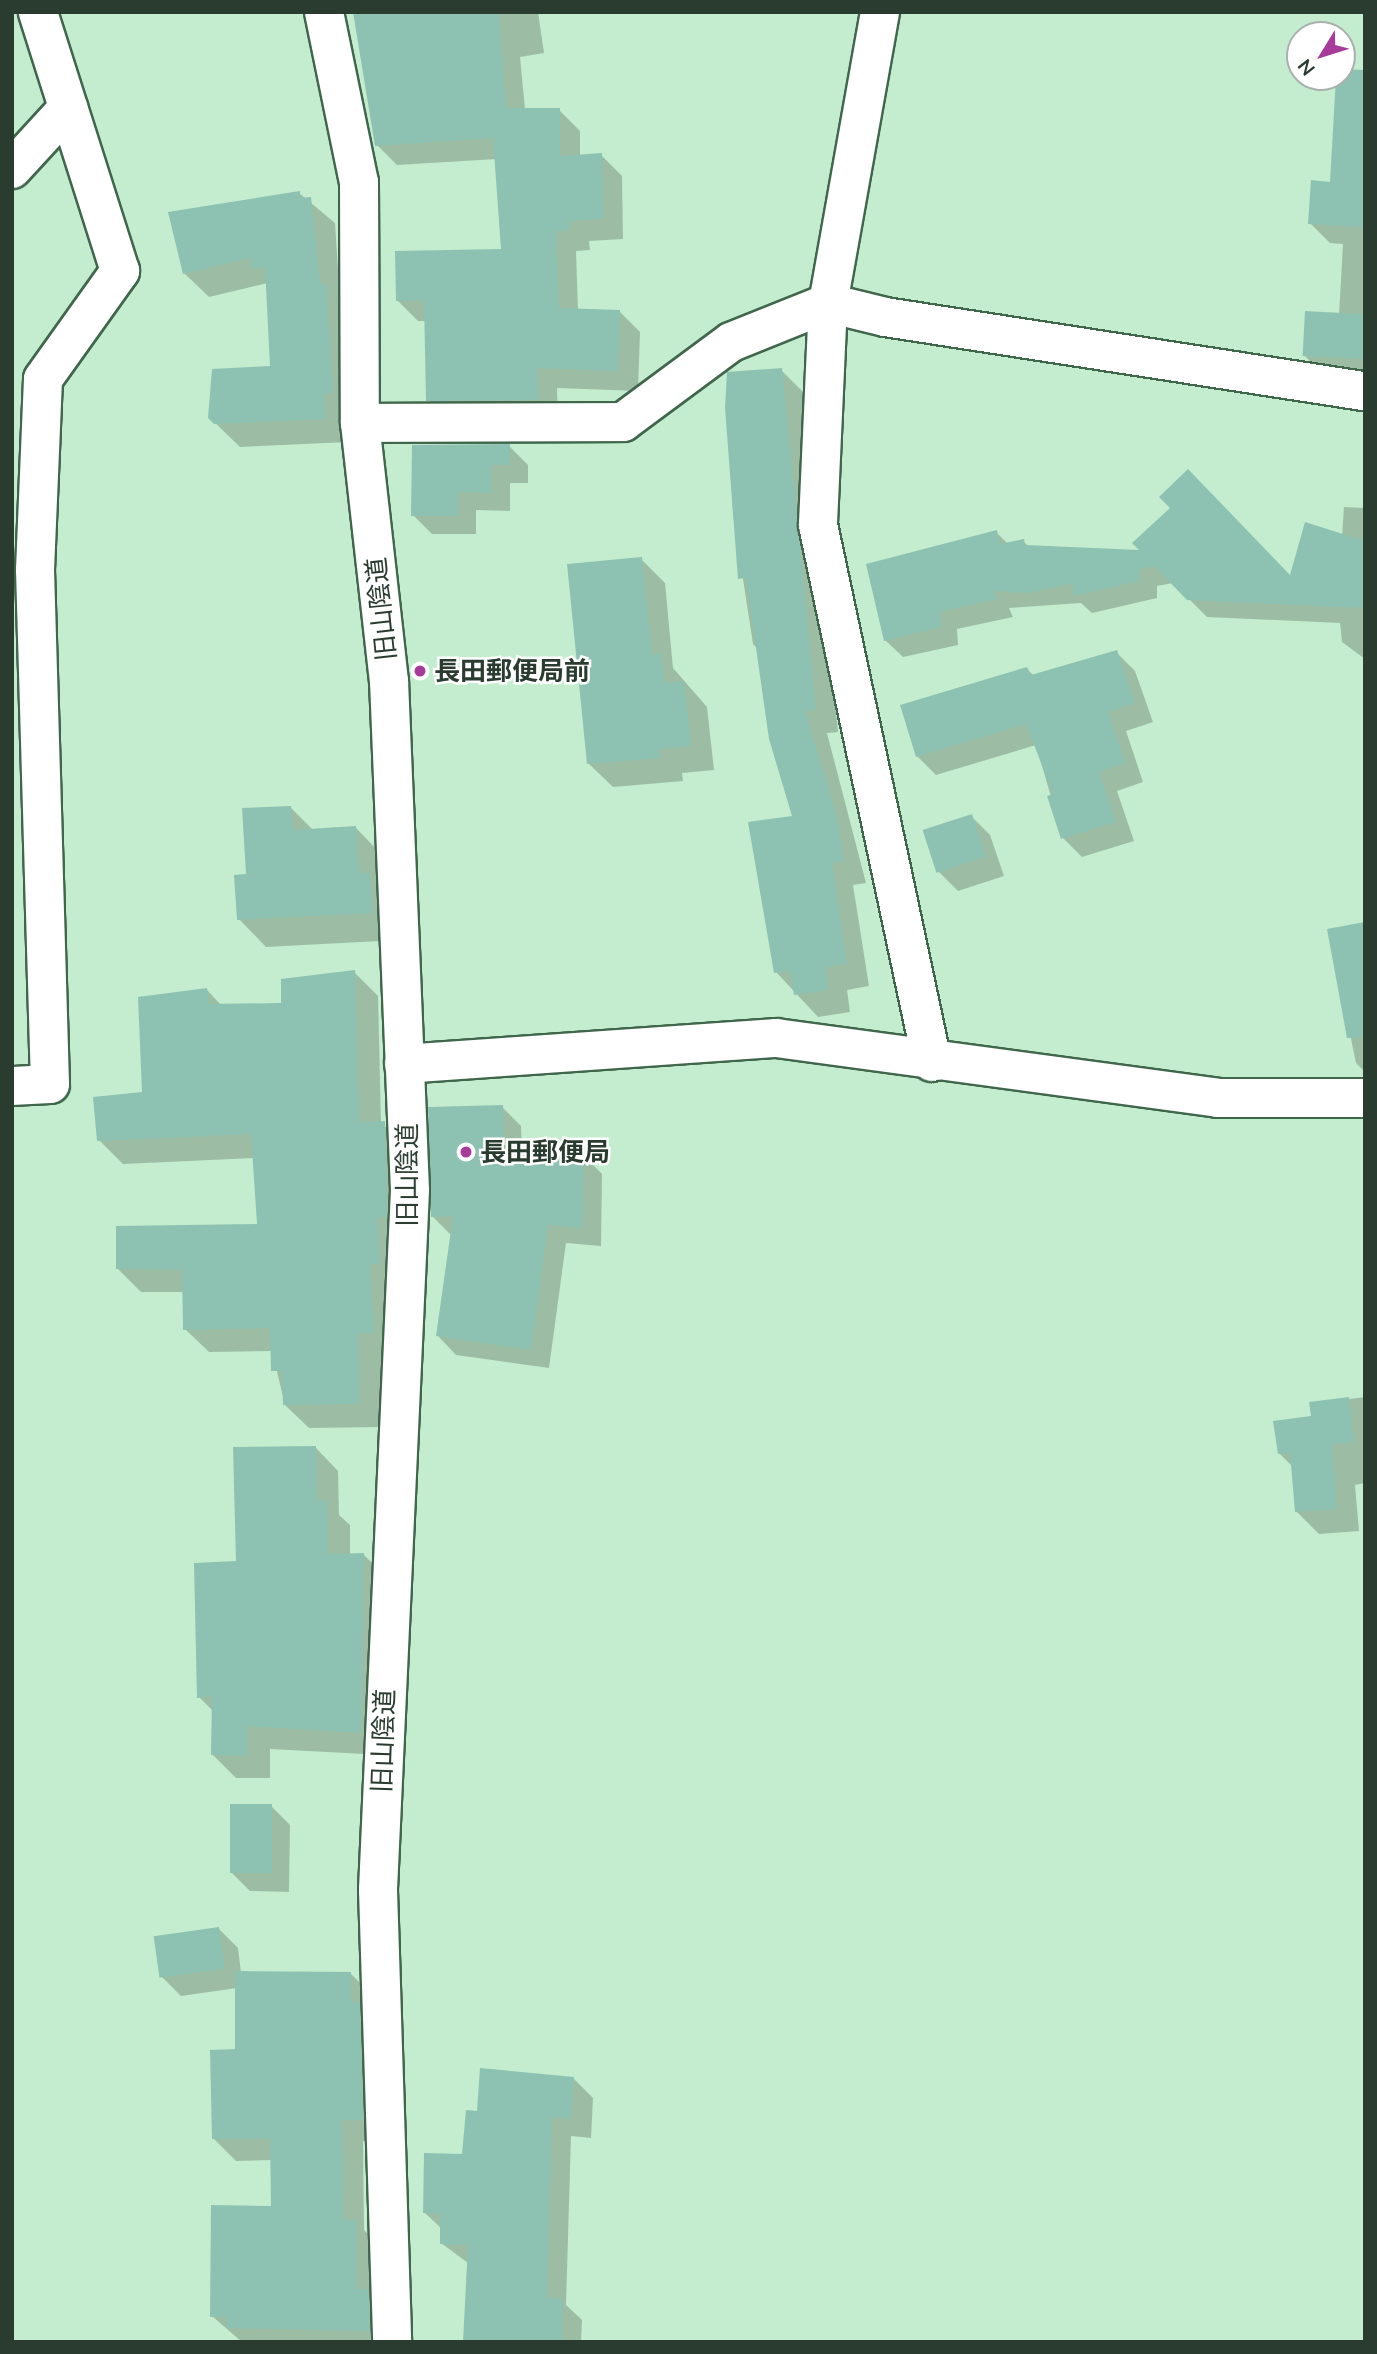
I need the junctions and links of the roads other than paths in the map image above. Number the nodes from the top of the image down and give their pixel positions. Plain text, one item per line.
1 (38, 12) edge
2 (324, 12) edge
3 (880, 12) edge
4 (68, 108) junction
5 (12, 169) edge
6 (828, 303) junction
7 (1365, 391) edge
8 (360, 423) junction
9 (24, 571) edge
10 (26, 792) edge
11 (932, 1062) junction
12 (404, 1064) junction
13 (12, 1086) edge
14 (1365, 1098) edge
15 (392, 2342) edge

1 - 4 street
2 - 8 street, 旧山陰道
3 - 6 street
4 - 5 street
4 - 9 street
6 - 7 street
6 - 8 street
6 - 11 street
8 - 12 street, 旧山陰道
9 - 10 street
10 - 13 street
11 - 12 street
11 - 14 street
12 - 15 street, 旧山陰道

